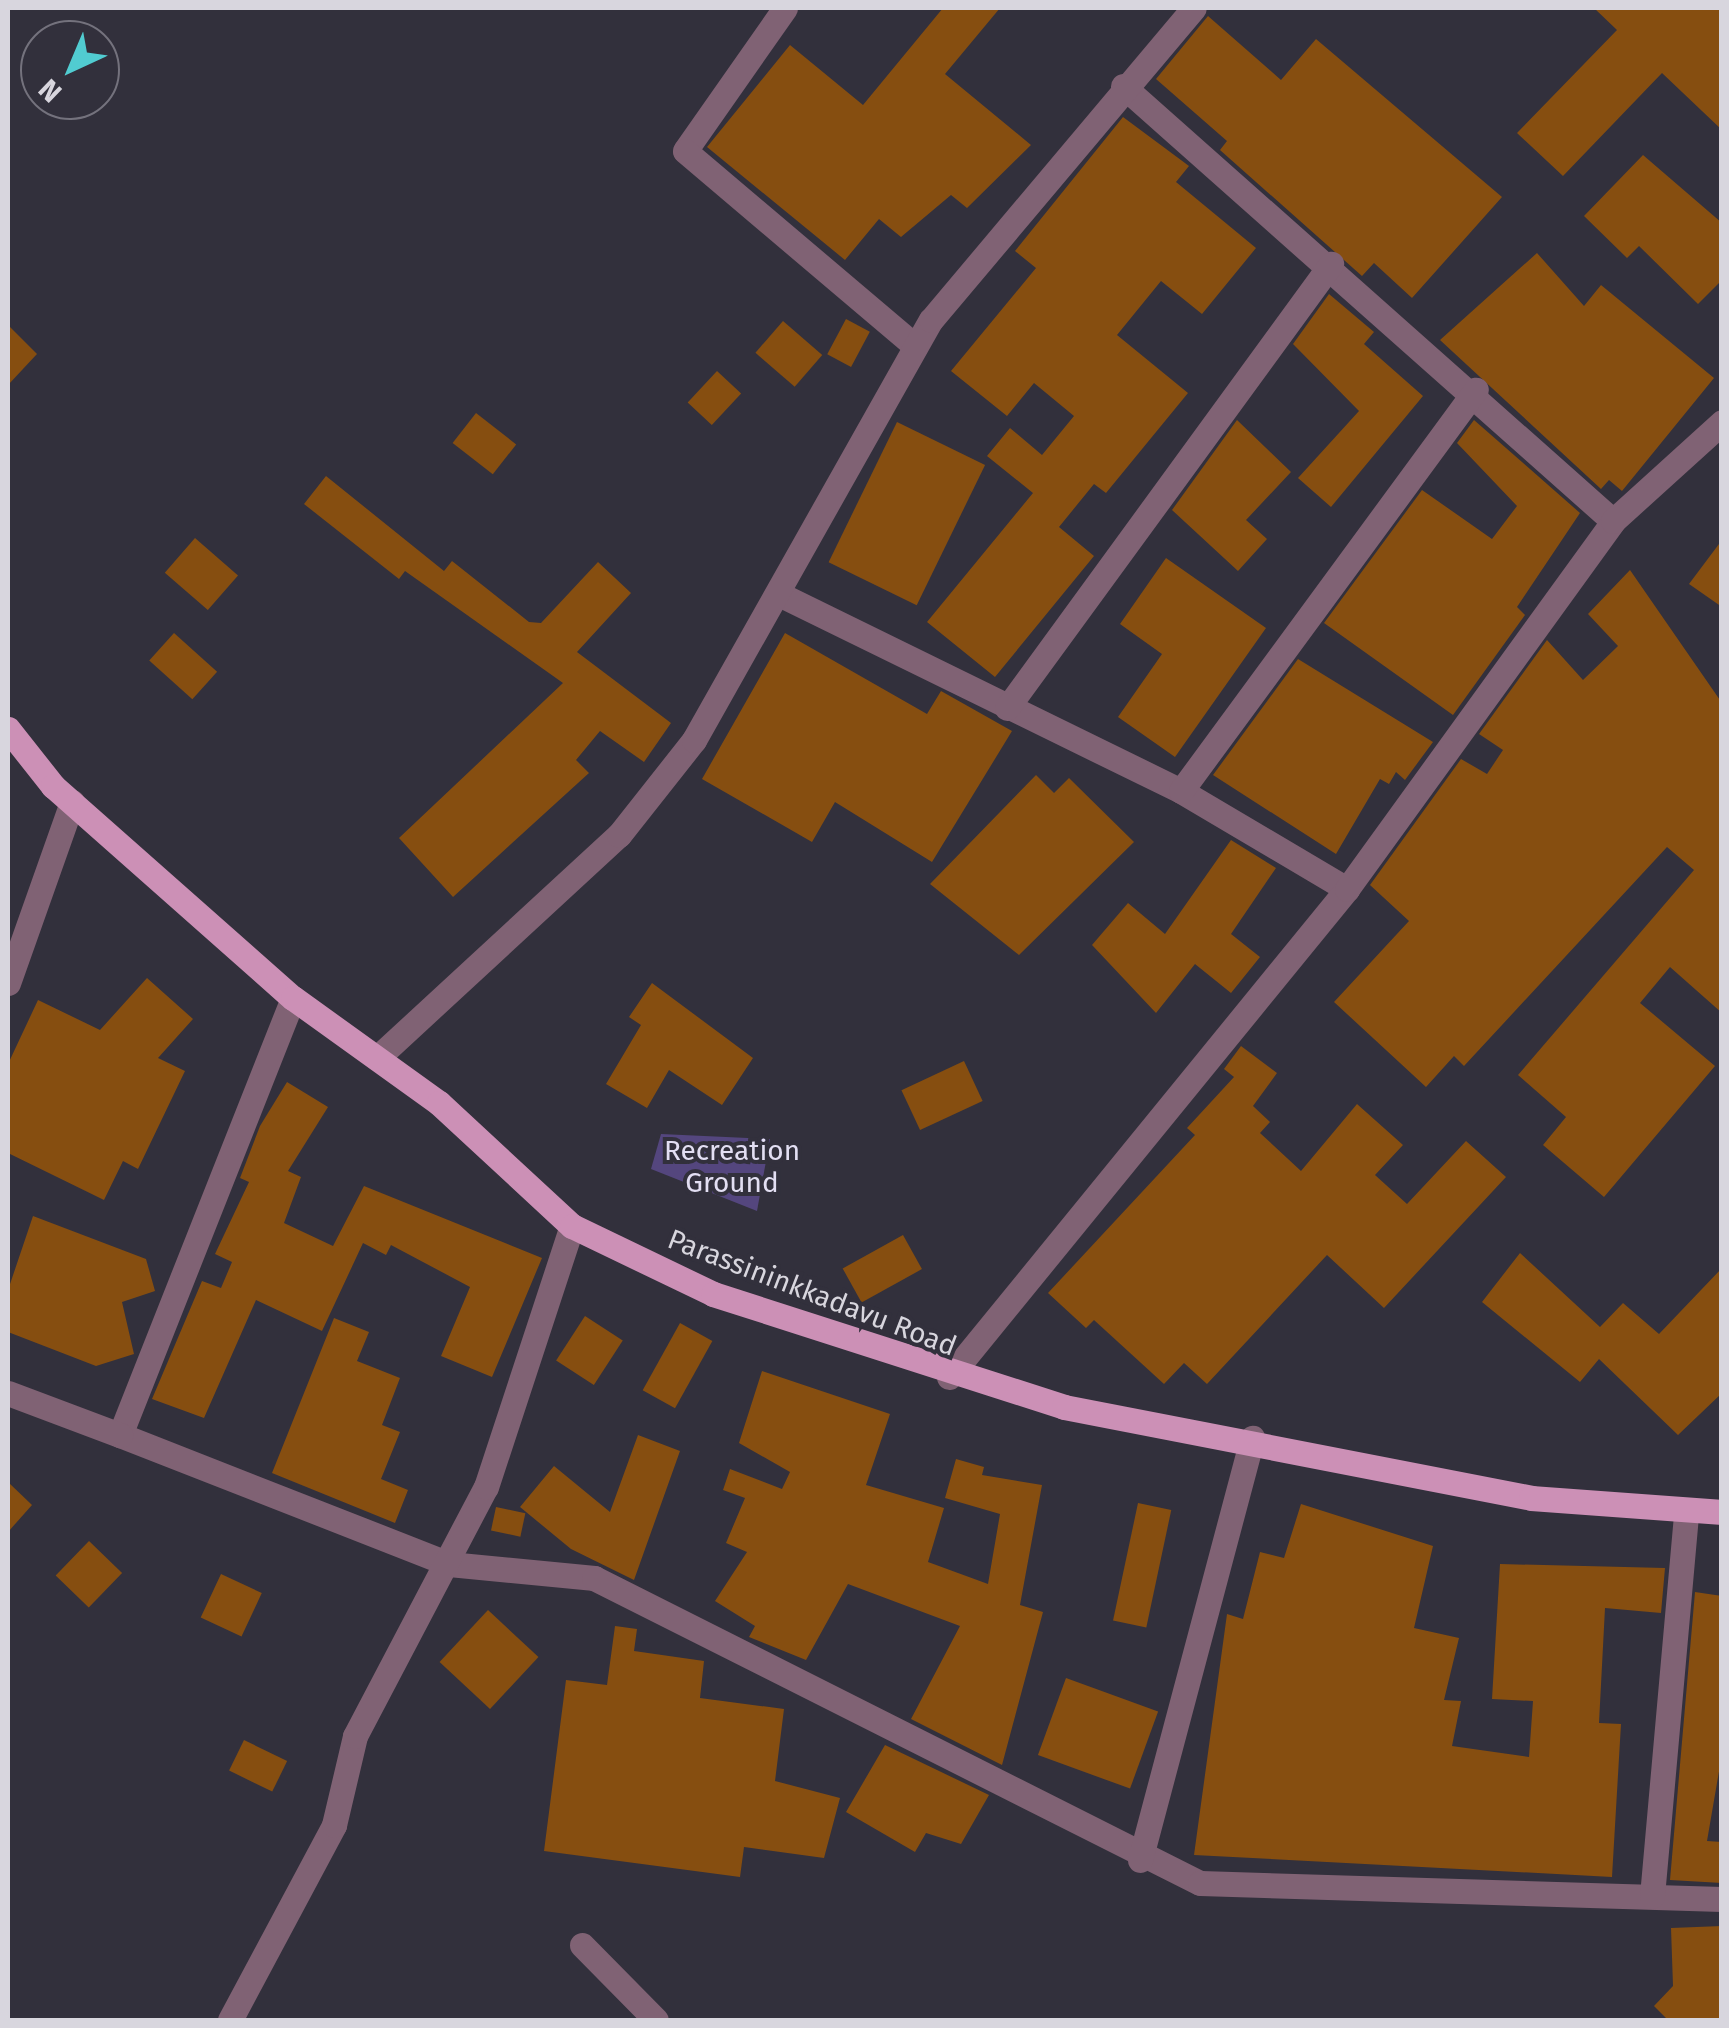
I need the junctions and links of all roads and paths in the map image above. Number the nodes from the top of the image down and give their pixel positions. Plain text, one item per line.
1 (785, 8) edge
2 (1194, 8) edge
3 (1124, 86) junction
4 (1330, 264) junction
5 (914, 346) junction
6 (1476, 390) junction
7 (1722, 422) edge
8 (1613, 521) junction
9 (783, 596) junction
10 (1007, 708) junction
11 (8, 728) edge
12 (1181, 791) junction
13 (72, 802) junction
14 (1347, 889) junction
15 (8, 982) edge
16 (293, 998) junction
17 (377, 1058) junction
18 (572, 1226) junction
19 (949, 1377) junction
20 (8, 1393) edge
21 (120, 1436) junction
22 (1252, 1438) junction
23 (1686, 1512) junction
24 (1722, 1512) edge
25 (449, 1564) junction
26 (1140, 1860) junction
27 (1652, 1896) junction
28 (1722, 1899) edge
29 (582, 1944) dead end
30 (230, 2020) edge
31 (656, 2020) edge

1 - 5 street
2 - 3 street
3 - 4 street
3 - 5 street
4 - 6 street
4 - 10 street
5 - 9 street
6 - 8 street
6 - 12 street
7 - 8 street
8 - 14 street
9 - 10 street
9 - 17 street
10 - 12 street
11 - 13 main road, Parassininkkadavu Road
12 - 14 street
13 - 15 street
13 - 16 main road, Parassininkkadavu Road
14 - 19 street
16 - 17 main road, Parassininkkadavu Road
16 - 21 street
17 - 18 main road, Parassininkkadavu Road
18 - 19 main road, Parassininkkadavu Road
18 - 25 street
19 - 22 main road, Parassininkkadavu Road
20 - 21 street
21 - 25 street
22 - 23 main road, Parassininkkadavu Road
22 - 26 street
23 - 24 main road, Parassininkkadavu Road
23 - 27 street
25 - 26 street
25 - 30 street
26 - 27 street
27 - 28 street
29 - 31 street

